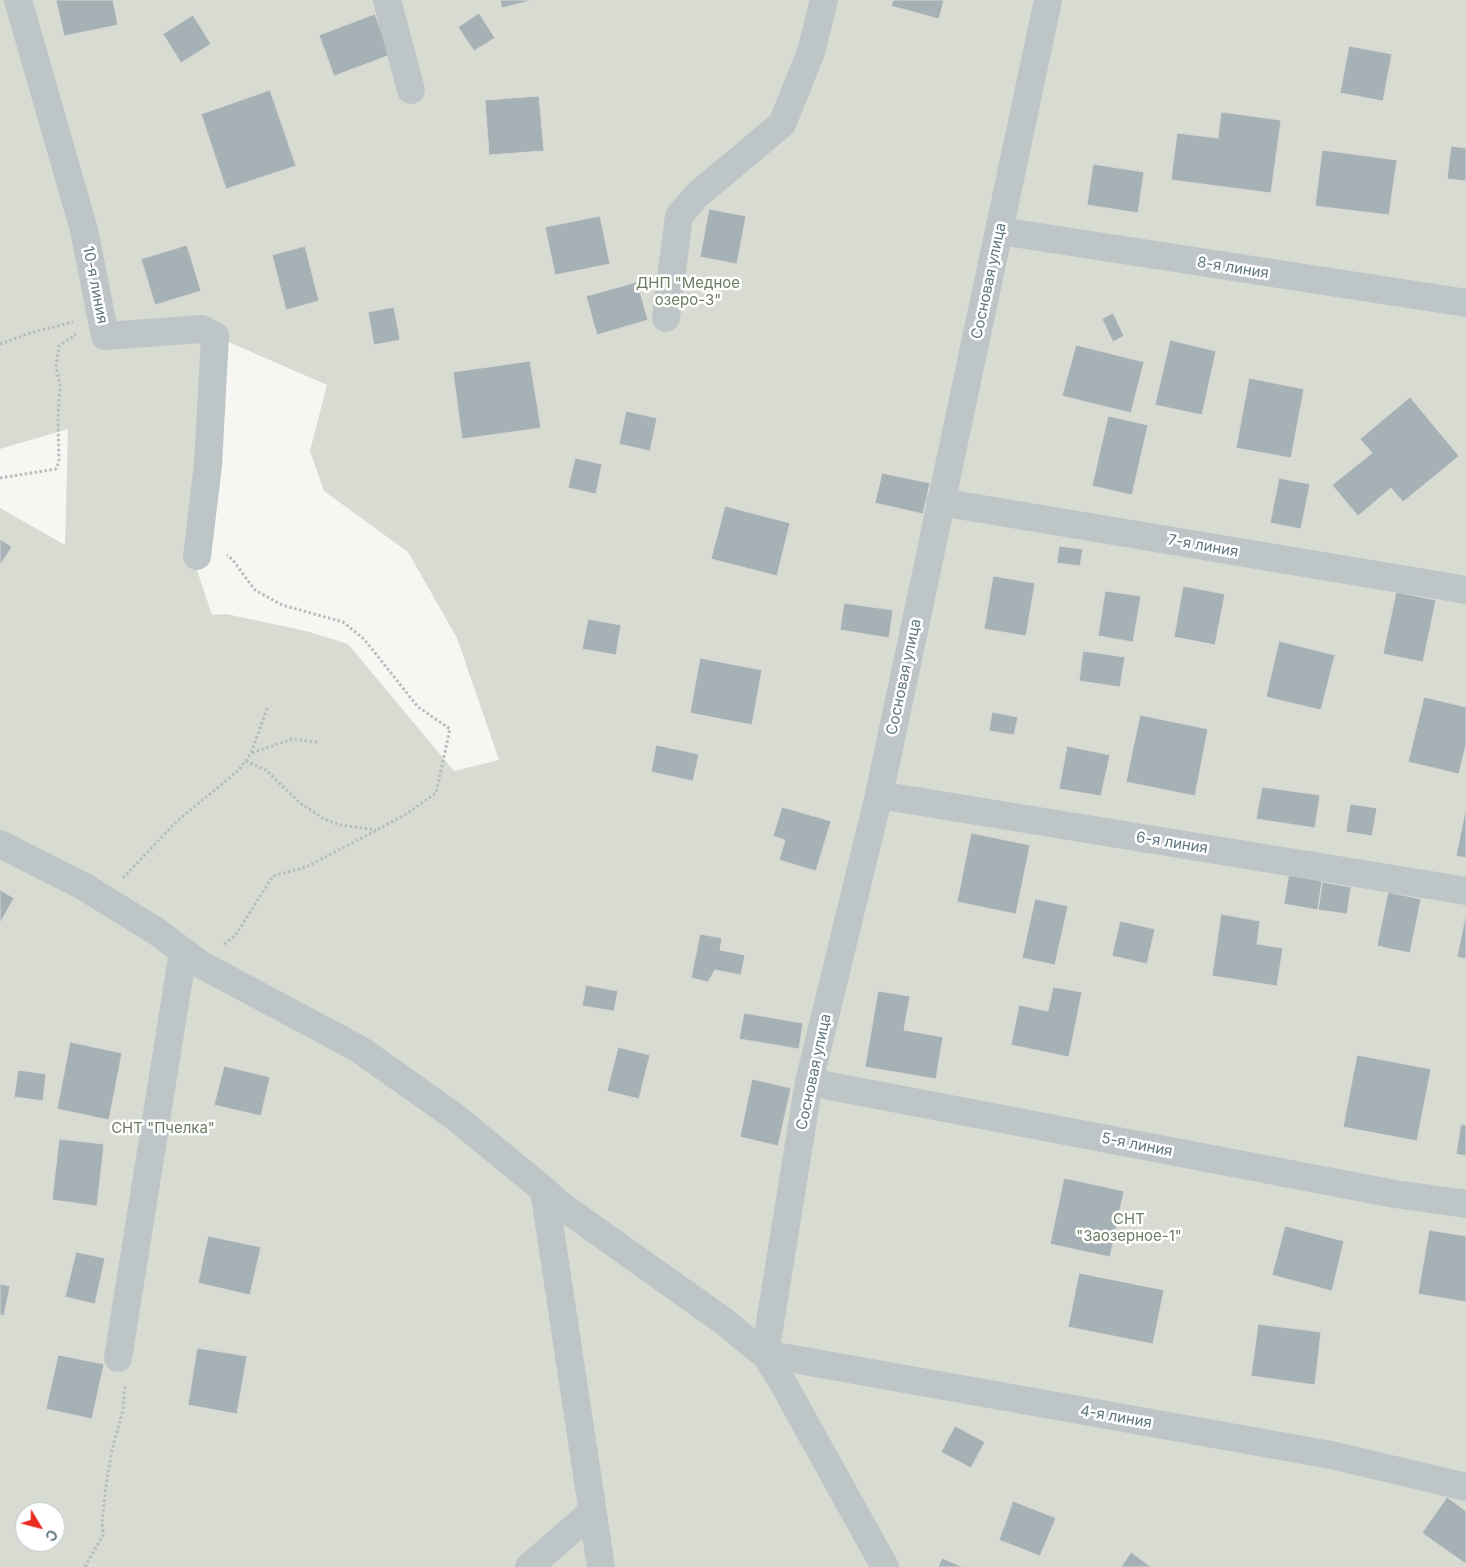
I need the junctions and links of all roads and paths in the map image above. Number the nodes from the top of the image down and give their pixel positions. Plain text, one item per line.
1 (18, 0) edge
2 (387, 0) edge
3 (824, 0) edge
4 (1048, 0) edge
5 (411, 90) dead end
6 (1000, 231) junction
7 (1466, 304) edge
8 (666, 318) dead end
9 (102, 322) junction
10 (0, 344) edge
11 (0, 478) edge
12 (940, 502) junction
13 (201, 521) junction
14 (197, 556) dead end
15 (1466, 590) edge
16 (268, 706) dead end
17 (318, 742) dead end
18 (252, 753) junction
19 (246, 761) junction
20 (879, 795) junction
21 (377, 830) junction
22 (0, 844) edge
23 (1466, 891) edge
24 (107, 901) junction
25 (222, 945) dead end
26 (183, 952) junction
27 (809, 1082) junction
28 (544, 1190) junction
29 (1466, 1204) edge
30 (765, 1354) junction
31 (118, 1358) joint
32 (1466, 1487) edge
33 (592, 1512) junction
34 (85, 1567) edge
35 (529, 1567) edge
36 (601, 1567) edge
37 (884, 1567) edge

1 - 9 street, 10-я линия
2 - 5 street
3 - 8 street
4 - 6 street, Сосновая улица
6 - 7 street, 8-я линия
6 - 12 street, Сосновая улица
9 - 10 path
9 - 11 path
9 - 13 street, 10-я линия
12 - 15 street, 7-я линия
12 - 20 street, Сосновая улица
13 - 14 street, 10-я линия
13 - 21 path
16 - 18 path
17 - 18 path
18 - 19 path
19 - 21 path
19 - 24 path
20 - 23 street, 6-я линия
20 - 27 street, Сосновая улица
21 - 25 path
22 - 24 street
24 - 26 street
26 - 28 street
26 - 31 street
27 - 29 street, 5-я линия
27 - 30 street, Сосновая улица
28 - 30 street
28 - 33 street
30 - 32 street, 4-я линия
30 - 37 street
31 - 34 path
33 - 35 street
33 - 36 street

